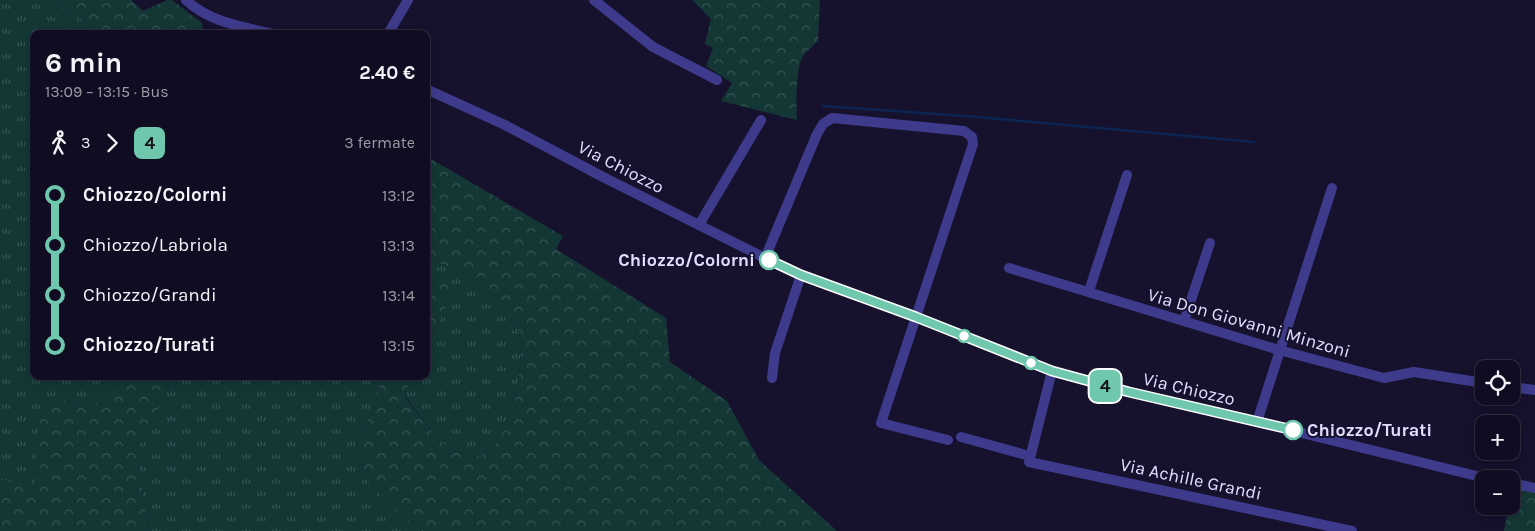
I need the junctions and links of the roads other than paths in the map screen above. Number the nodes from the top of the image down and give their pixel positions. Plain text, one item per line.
1 (186, 0) edge
2 (408, 0) edge
3 (594, 0) edge
4 (257, 30) edge
5 (390, 30) edge
6 (717, 80) dead end
7 (430, 91) edge
8 (761, 120) dead end
9 (1127, 175) dead end
10 (1332, 188) dead end
11 (699, 225) junction
12 (1210, 242) dead end
13 (765, 258) junction
14 (1009, 268) dead end
15 (801, 275) junction
16 (1089, 292) junction
17 (916, 317) junction
18 (1184, 321) junction
19 (1279, 350) junction
20 (1052, 371) junction
21 (772, 378) dead end
22 (1475, 382) edge
23 (1520, 388) edge
24 (1535, 390) edge
25 (1257, 422) junction
26 (961, 437) dead end
27 (948, 440) dead end
28 (1030, 456) junction
29 (1475, 476) edge
30 (1520, 485) edge
31 (1535, 488) edge
32 (1352, 531) edge

1 - 4 street
2 - 5 street
3 - 6 street
7 - 11 street, Via Chiozzo
8 - 11 street
9 - 16 street
10 - 19 street
11 - 13 street, Via Chiozzo
12 - 18 street
13 - 15 street, Via Chiozzo
13 - 17 street
14 - 16 street, Via Don Giovanni Minzoni
15 - 17 street, Via Chiozzo
15 - 21 street
16 - 18 street, Via Don Giovanni Minzoni
17 - 20 street, Via Chiozzo
17 - 27 street
18 - 19 street, Via Don Giovanni Minzoni
19 - 22 street, Via Don Giovanni Minzoni
19 - 25 street
20 - 25 street, Via Chiozzo
20 - 28 street
23 - 24 street
25 - 29 street, Via Chiozzo
26 - 28 street, Via Achille Grandi
28 - 32 street, Via Achille Grandi
30 - 31 street

